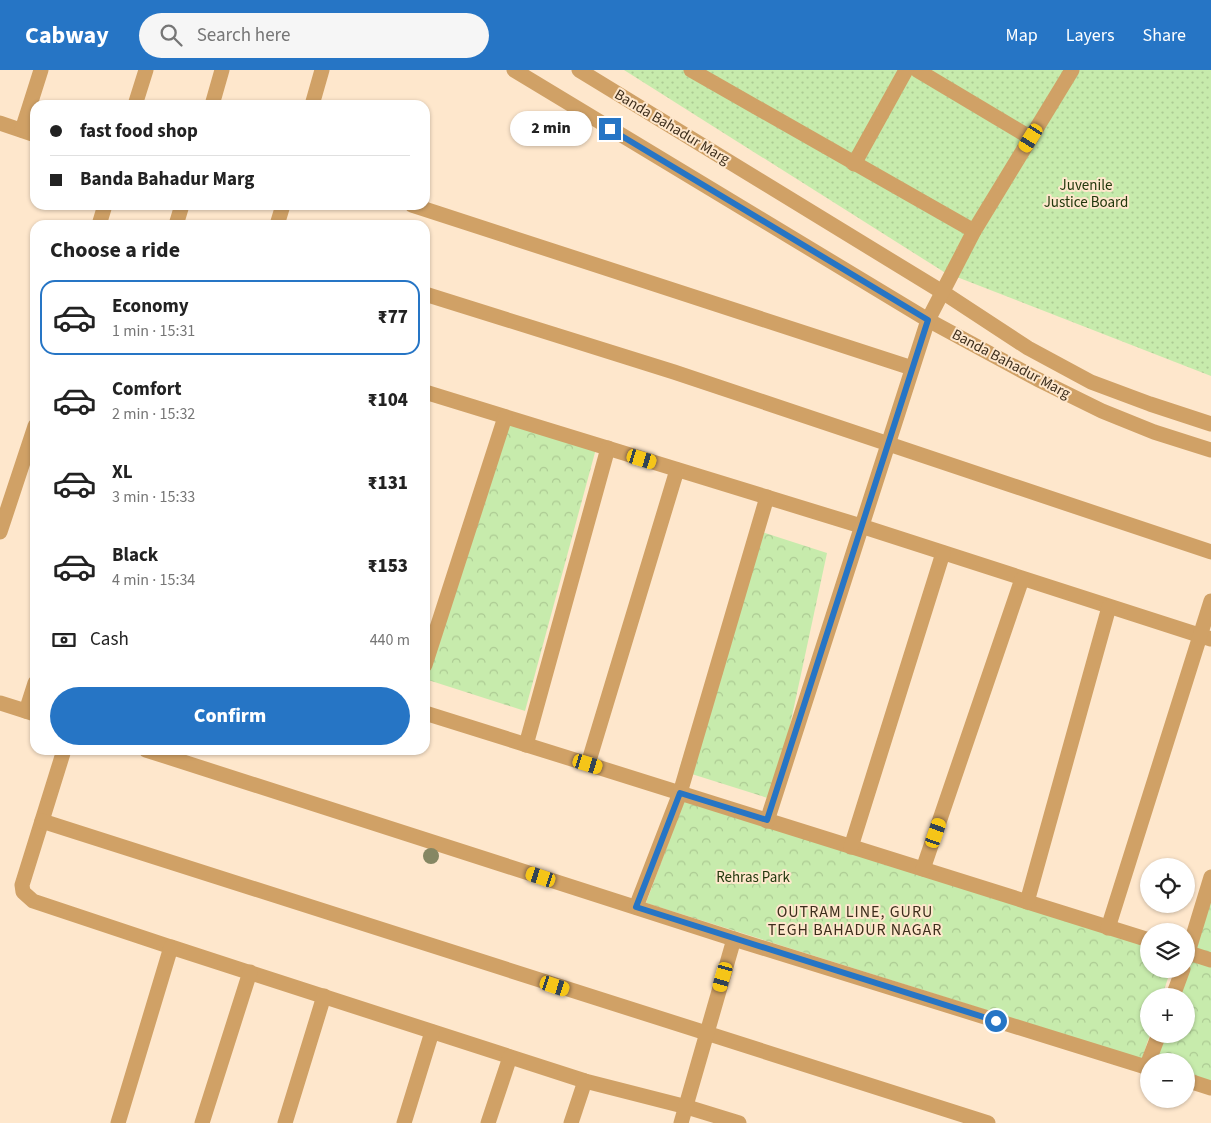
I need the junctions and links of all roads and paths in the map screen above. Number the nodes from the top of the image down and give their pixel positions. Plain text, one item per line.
1 (40, 70) edge
2 (146, 70) edge
3 (222, 70) edge
4 (322, 70) edge
5 (514, 70) edge
6 (579, 70) edge
7 (691, 70) edge
8 (906, 70) edge
9 (917, 70) edge
10 (1072, 70) edge
11 (34, 100) edge
12 (137, 100) edge
13 (213, 100) edge
14 (313, 100) edge
15 (0, 123) edge
16 (28, 133) edge
17 (1031, 138) junction
18 (854, 164) junction
19 (427, 210) edge
20 (974, 231) junction
21 (944, 293) junction
22 (430, 296) edge
23 (928, 320) junction
24 (912, 368) junction
25 (430, 394) edge
26 (505, 416) junction
27 (1211, 424) edge
28 (30, 441) edge
29 (887, 445) junction
30 (608, 448) junction
31 (1211, 450) edge
32 (677, 470) junction
33 (767, 497) junction
34 (861, 526) junction
35 (0, 532) edge
36 (1211, 552) edge
37 (943, 553) junction
38 (1022, 579) junction
39 (1211, 601) edge
40 (1109, 607) junction
41 (1206, 637) edge
42 (430, 649) edge
43 (0, 703) edge
44 (30, 713) edge
45 (430, 715) edge
46 (526, 745) junction
47 (62, 755) edge
48 (162, 755) edge
49 (588, 764) junction
50 (680, 793) junction
51 (767, 820) junction
52 (42, 821) junction
53 (851, 846) junction
54 (923, 870) junction
55 (1211, 877) edge
56 (1028, 902) junction
57 (636, 907) junction
58 (1108, 928) junction
59 (1195, 928) edge
60 (1140, 937) edge
61 (734, 938) junction
62 (171, 946) junction
63 (1195, 956) edge
64 (1211, 960) edge
65 (250, 972) junction
66 (324, 996) junction
67 (432, 1032) junction
68 (707, 1035) junction
69 (510, 1057) junction
70 (1140, 1065) edge
71 (585, 1081) junction
72 (1195, 1083) edge
73 (1211, 1088) edge
74 (687, 1107) junction
75 (118, 1123) edge
76 (202, 1123) edge
77 (285, 1123) edge
78 (404, 1123) edge
79 (488, 1123) edge
80 (571, 1123) edge
81 (681, 1123) edge
82 (738, 1123) edge
83 (988, 1123) edge

1 - 11 street
2 - 12 street
3 - 13 street
4 - 14 street
5 - 23 street, Banda Bahadur Marg
6 - 21 street, Banda Bahadur Marg
7 - 18 street
8 - 18 street
9 - 17 street
10 - 17 street
15 - 16 street
17 - 20 street
18 - 20 street
19 - 24 street
20 - 21 street
21 - 23 street
21 - 27 street, Banda Bahadur Marg
22 - 29 street
23 - 24 street
23 - 31 street, Banda Bahadur Marg
24 - 29 street
25 - 26 street
26 - 30 street
26 - 42 street
28 - 35 street
29 - 34 street
29 - 36 street
30 - 32 street
30 - 46 street
32 - 33 street
32 - 49 street
33 - 34 street
33 - 50 street
34 - 37 street
34 - 51 street
37 - 38 street
37 - 53 street
38 - 40 street
38 - 54 street
39 - 41 street
40 - 41 street
40 - 56 street
41 - 58 street
43 - 44 street
45 - 46 street
46 - 49 street
47 - 52 street
48 - 57 street
49 - 50 street
50 - 51 street
50 - 57 street
51 - 53 street
52 - 62 street
52 - 68 street
53 - 54 street
54 - 56 street
55 - 59 street
56 - 58 street
57 - 61 street
58 - 60 street
61 - 68 street
61 - 70 street
62 - 65 street
62 - 75 street
63 - 64 street
65 - 66 street
65 - 76 street
66 - 67 street
66 - 77 street
67 - 69 street
67 - 78 street
68 - 74 street
68 - 83 street
69 - 71 street
69 - 79 street
71 - 74 street
71 - 80 street
72 - 73 street
74 - 81 street
74 - 82 street

